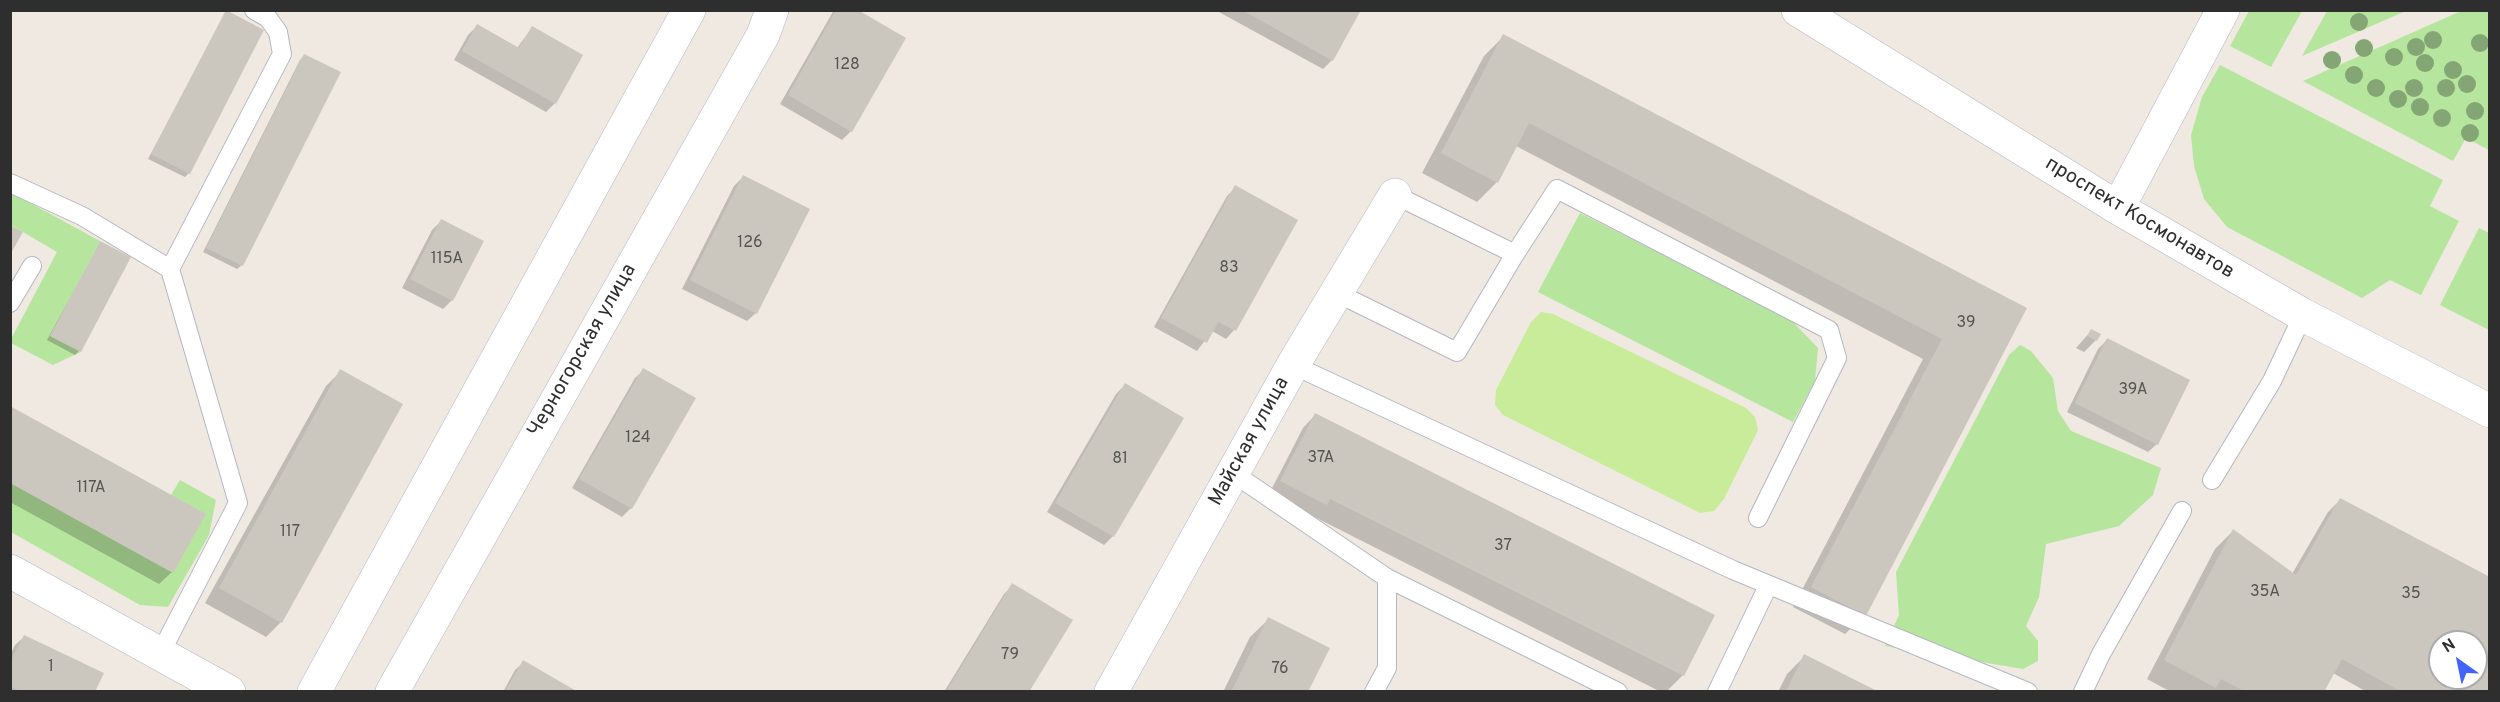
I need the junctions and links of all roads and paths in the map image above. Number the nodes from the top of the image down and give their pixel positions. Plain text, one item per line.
1 (254, 10) edge
2 (688, 10) edge
3 (772, 10) edge
4 (1798, 10) edge
5 (2223, 10) edge
6 (10, 183) edge
7 (1395, 195) joint
8 (2118, 208) junction
9 (1515, 254) junction
10 (32, 266) dead end
11 (170, 269) junction
12 (1337, 293) junction
13 (10, 303) edge
14 (2303, 315) junction
15 (1293, 365) junction
16 (2490, 411) edge
17 (1233, 473) junction
18 (2212, 480) dead end
19 (2182, 511) dead end
20 (1758, 518) dead end
21 (10, 571) edge
22 (1388, 578) junction
23 (1768, 586) junction
24 (160, 654) junction
25 (1614, 691) edge
26 (229, 692) edge
27 (314, 692) edge
28 (392, 692) edge
29 (1111, 692) edge
30 (1374, 692) edge
31 (1717, 692) edge
32 (2028, 692) edge
33 (2083, 692) edge

1 - 11 lane
2 - 27 street
3 - 28 street, Черногорская улица
4 - 8 street, проспект Космонавтов
5 - 8 street
6 - 11 lane
7 - 9 lane
7 - 12 street, Майская улица
8 - 14 street, проспект Космонавтов
9 - 12 lane
9 - 20 lane
10 - 13 lane
11 - 24 lane
12 - 15 street, Майская улица
14 - 16 street, проспект Космонавтов
14 - 18 lane
15 - 17 street, Майская улица
15 - 23 lane
17 - 22 lane
17 - 29 street, Майская улица
19 - 33 lane
21 - 24 street
22 - 25 lane
22 - 30 lane
23 - 31 lane
23 - 32 lane
24 - 26 street

